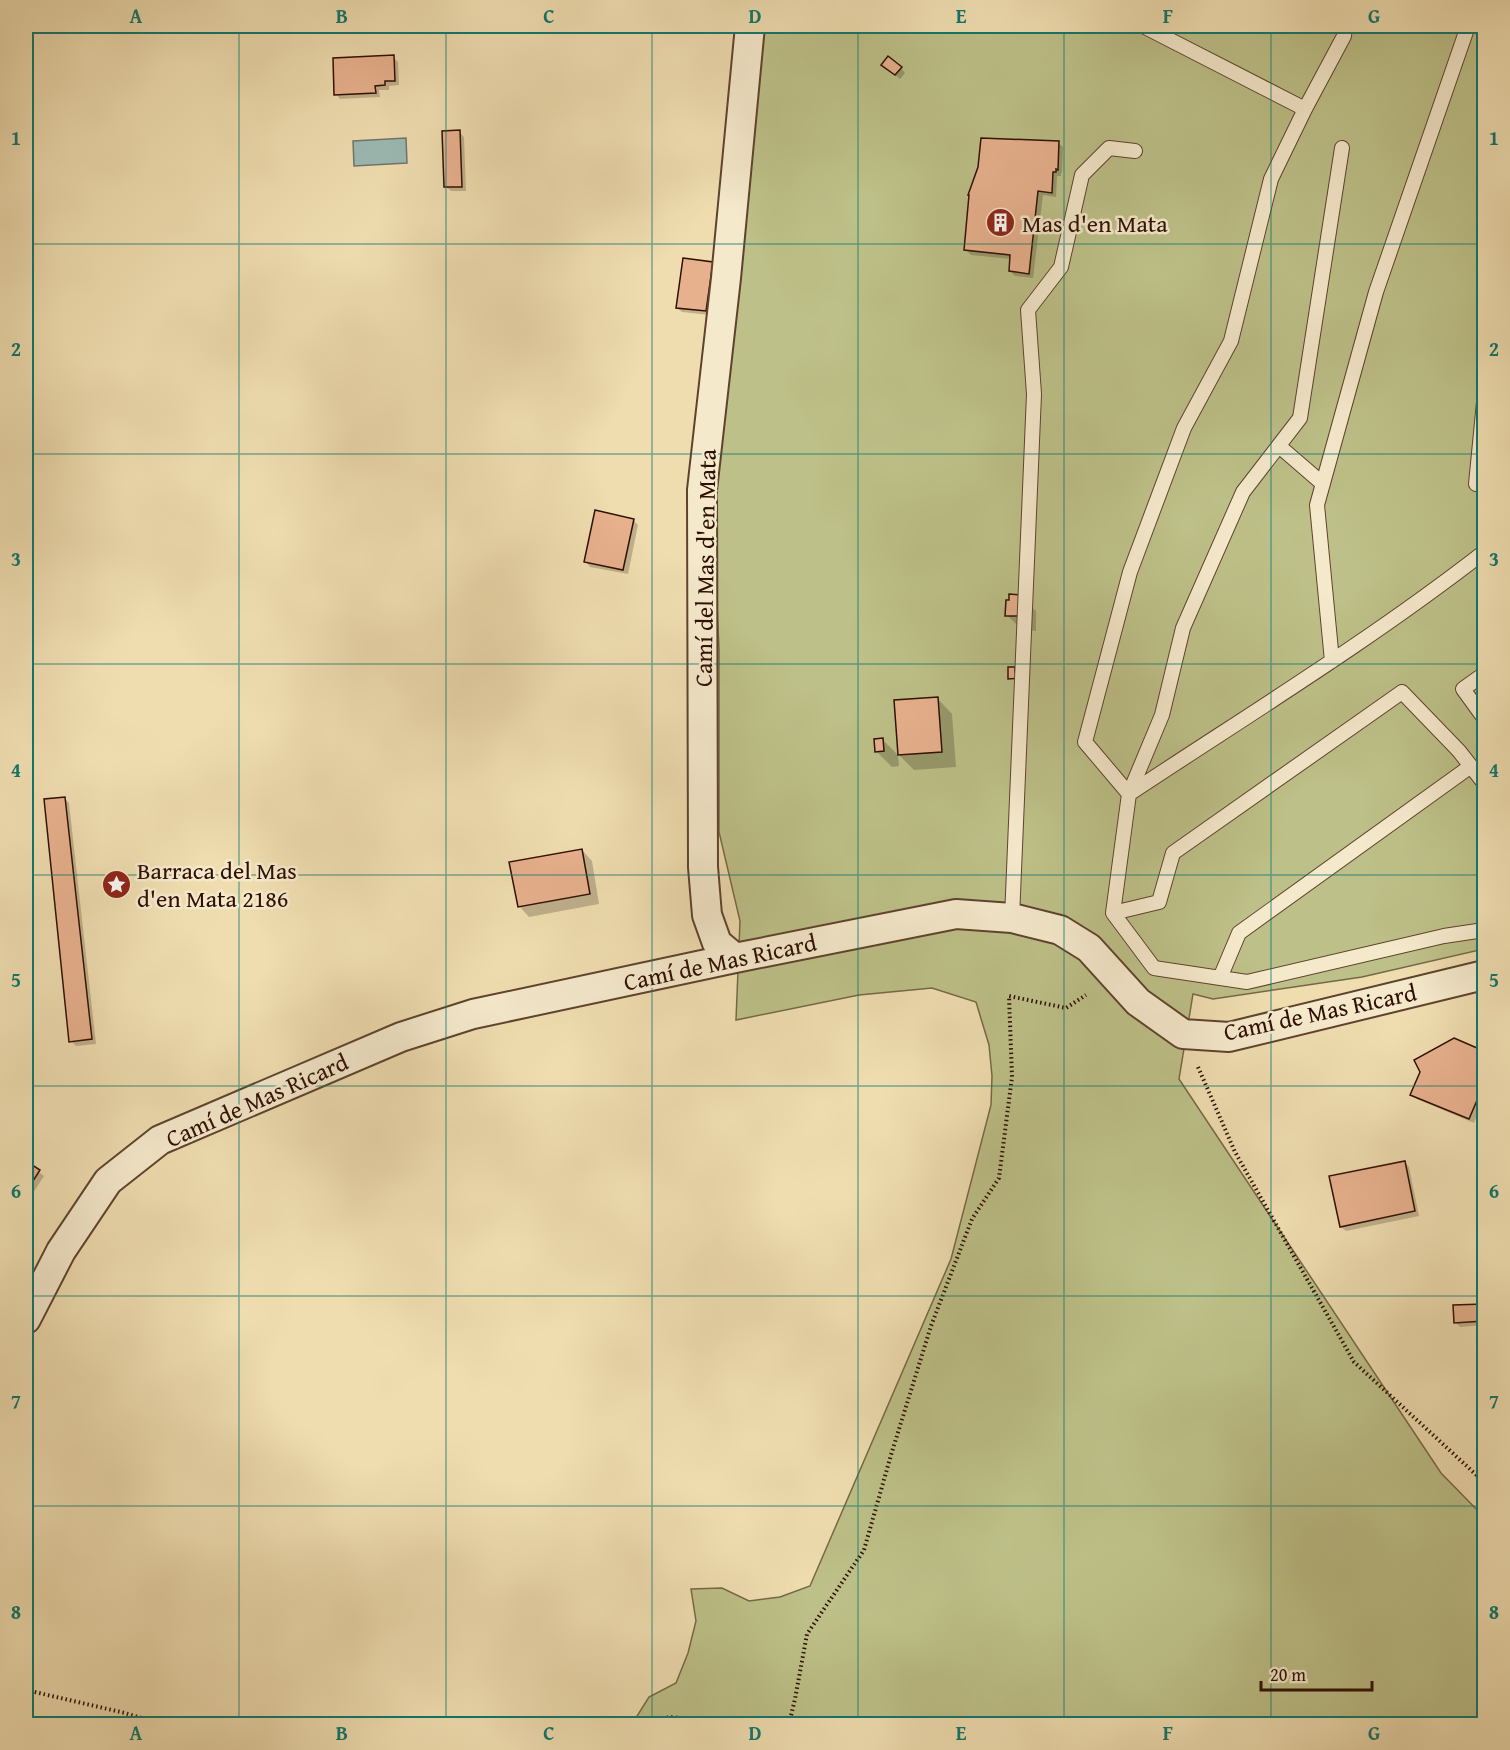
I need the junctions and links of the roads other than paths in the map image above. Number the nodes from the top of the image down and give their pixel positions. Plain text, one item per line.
1 (750, 26) edge
2 (1143, 26) edge
3 (1345, 26) edge
4 (1468, 26) edge
5 (1305, 109) junction
6 (1342, 148) dead end
7 (1135, 151) dead end
8 (1485, 402) edge
9 (1279, 446) junction
10 (1323, 484) junction
11 (1476, 484) dead end
12 (1485, 552) edge
13 (1332, 661) junction
14 (1485, 674) edge
15 (1485, 718) edge
16 (1471, 766) junction
17 (1485, 783) edge
18 (1129, 794) junction
19 (1113, 913) junction
20 (1012, 918) junction
21 (1485, 930) edge
22 (735, 957) junction
23 (1485, 975) edge
24 (1220, 978) junction
25 (26, 1319) edge

1 - 22 street, Camí del Mas d'en Mata
2 - 5 lane
3 - 5 lane
4 - 10 lane
5 - 18 lane
6 - 9 lane
7 - 20 lane
8 - 11 lane
9 - 10 lane
9 - 18 lane
10 - 13 lane
12 - 13 lane
13 - 18 lane
14 - 15 lane
16 - 17 lane
16 - 19 lane
16 - 24 lane
18 - 19 lane
19 - 24 lane
20 - 22 street, Camí de Mas Ricard
20 - 23 street, Camí de Mas Ricard
21 - 24 lane
22 - 25 street, Camí de Mas Ricard

